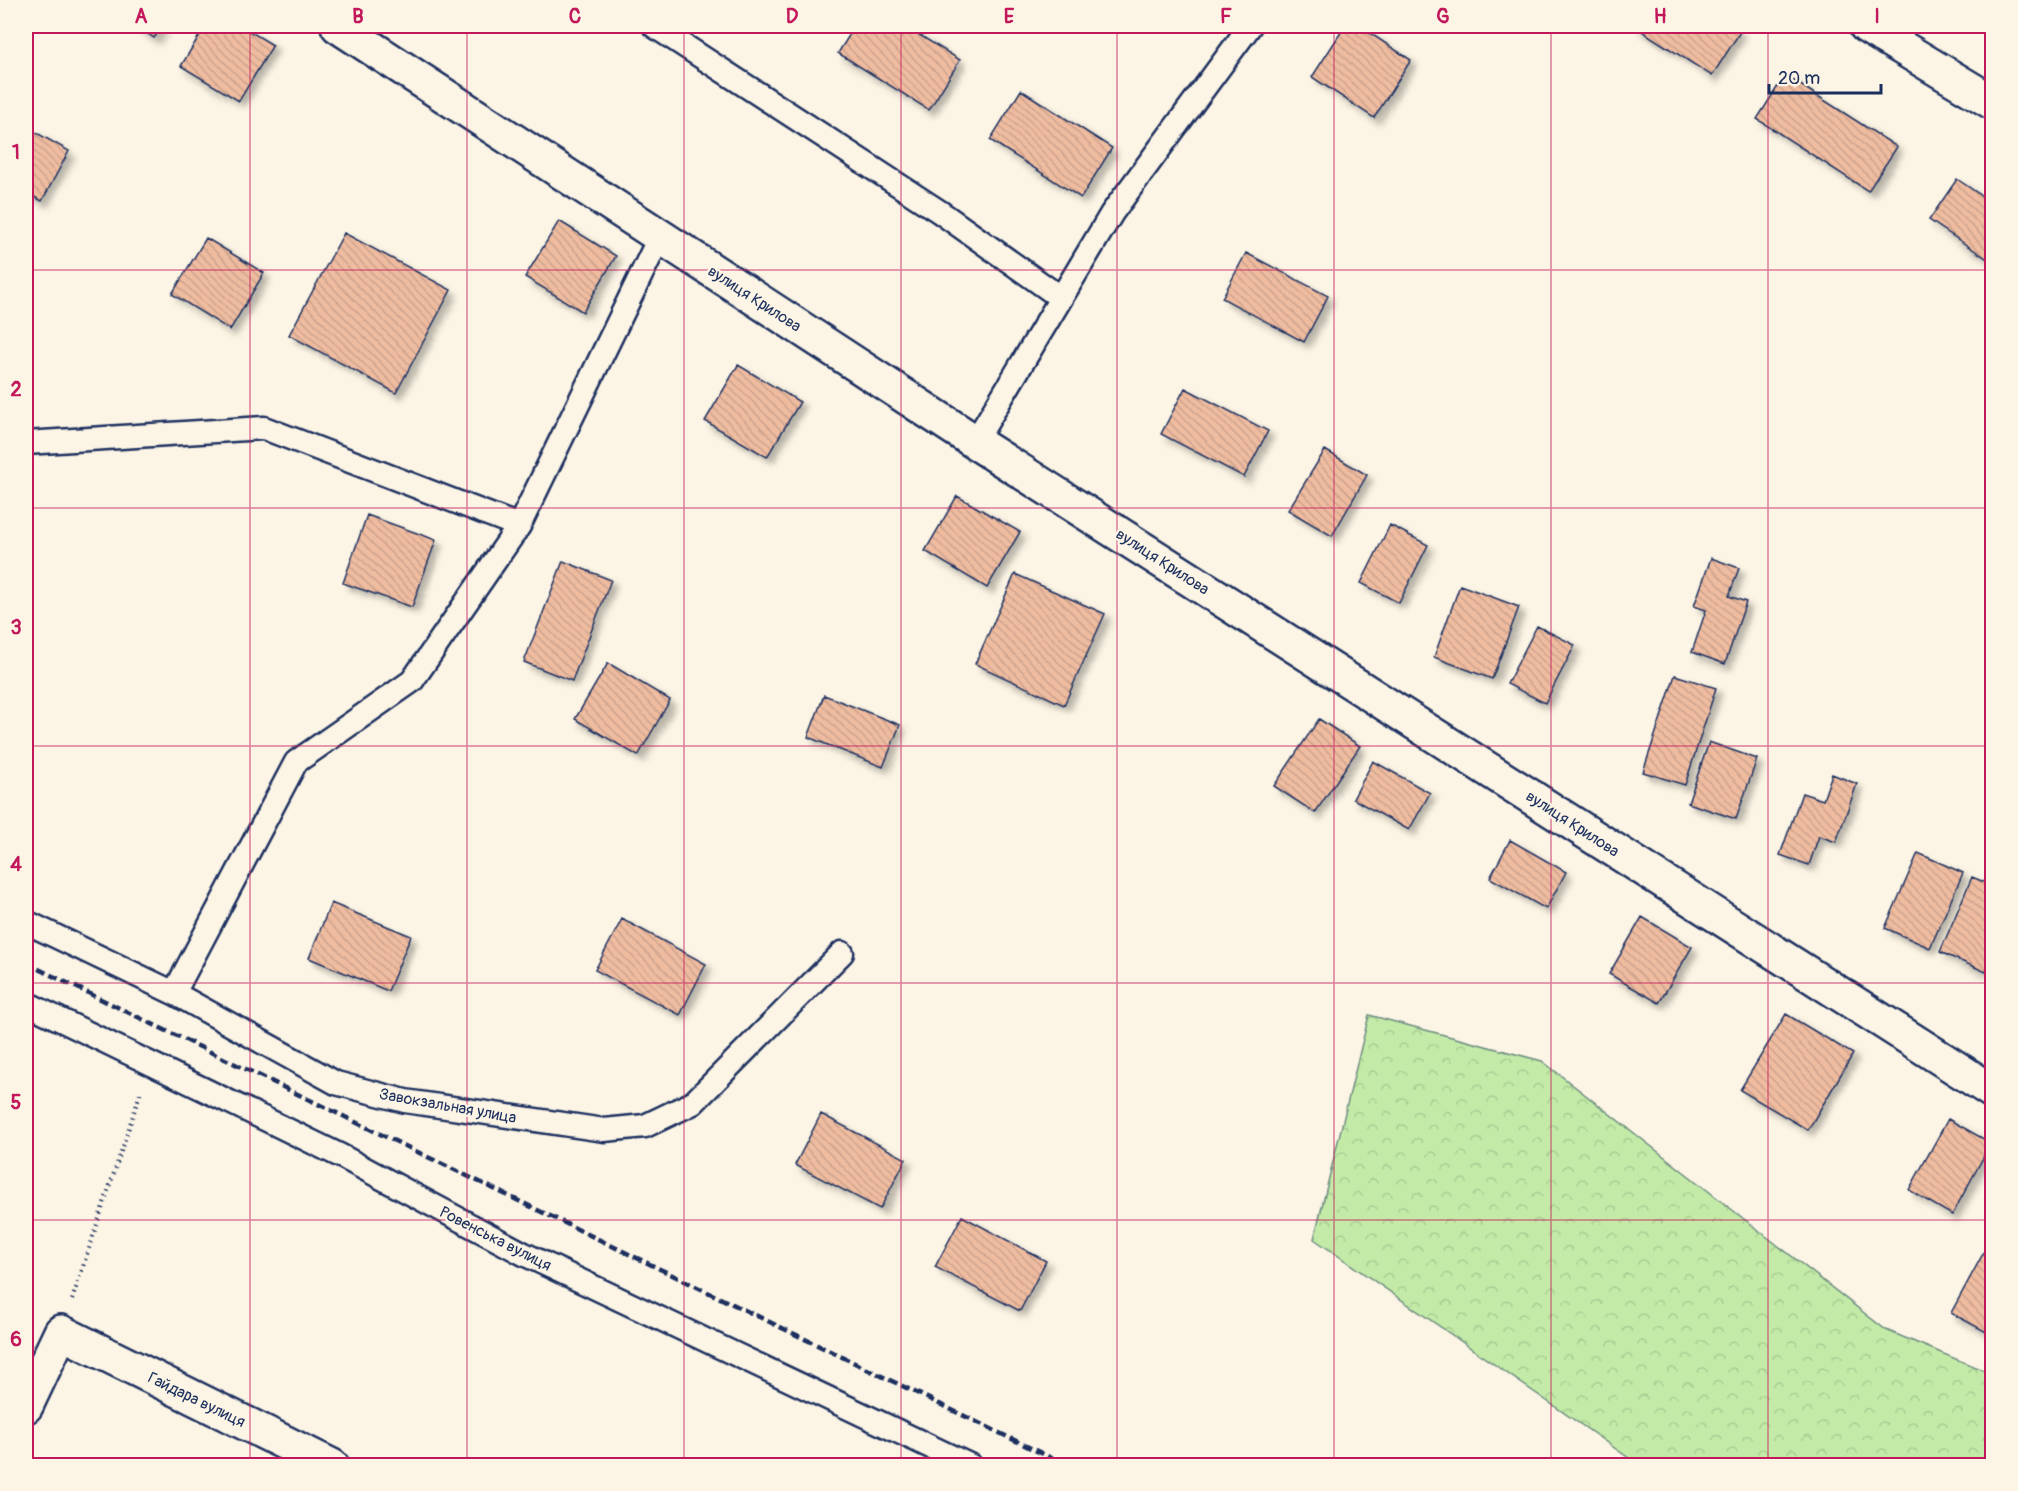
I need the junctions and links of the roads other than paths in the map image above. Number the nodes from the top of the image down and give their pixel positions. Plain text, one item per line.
1 (338, 26) edge
2 (654, 26) edge
3 (1250, 26) edge
4 (1866, 26) edge
5 (1992, 102) edge
6 (660, 236) junction
7 (1061, 298) junction
8 (26, 442) edge
9 (975, 442) junction
10 (519, 526) junction
11 (26, 922) edge
12 (842, 953) dead end
13 (174, 993) junction
14 (26, 1003) edge
15 (1992, 1091) edge
16 (26, 1406) edge
17 (332, 1466) edge
18 (971, 1466) edge

1 - 6 street, вулиця Крилова
2 - 7 lane
3 - 7 lane
4 - 5 street
6 - 9 street, вулиця Крилова
6 - 10 lane
7 - 9 lane
8 - 10 lane
9 - 15 street, вулиця Крилова
10 - 13 lane
11 - 13 lane, Завокзальная улица
12 - 13 lane, Завокзальная улица
14 - 18 lane, Ровенська вулиця
16 - 17 street, Гайдара вулиця

